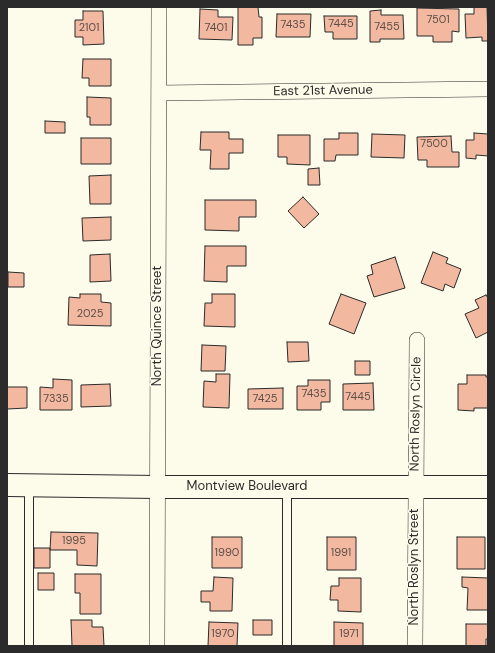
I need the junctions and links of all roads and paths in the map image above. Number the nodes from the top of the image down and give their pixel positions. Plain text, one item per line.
1 (159, 7) edge
2 (488, 89) edge
3 (159, 93) junction
4 (416, 340) dead end
5 (7, 485) edge
6 (28, 485) junction
7 (157, 487) junction
8 (287, 487) junction
9 (415, 487) junction
10 (488, 487) edge
11 (28, 646) edge
12 (157, 646) edge
13 (287, 646) edge
14 (415, 646) edge

1 - 3 street, North Quince Street
2 - 3 street, East 21st Avenue
3 - 7 street, North Quince Street
4 - 9 street, North Roslyn Circle
5 - 6 main road, Montview Boulevard
6 - 7 main road, Montview Boulevard
6 - 11 lane
7 - 8 main road, Montview Boulevard
7 - 12 street, North Quince Street
8 - 9 main road, Montview Boulevard
8 - 13 lane
9 - 10 main road, Montview Boulevard
9 - 14 street, North Roslyn Street

